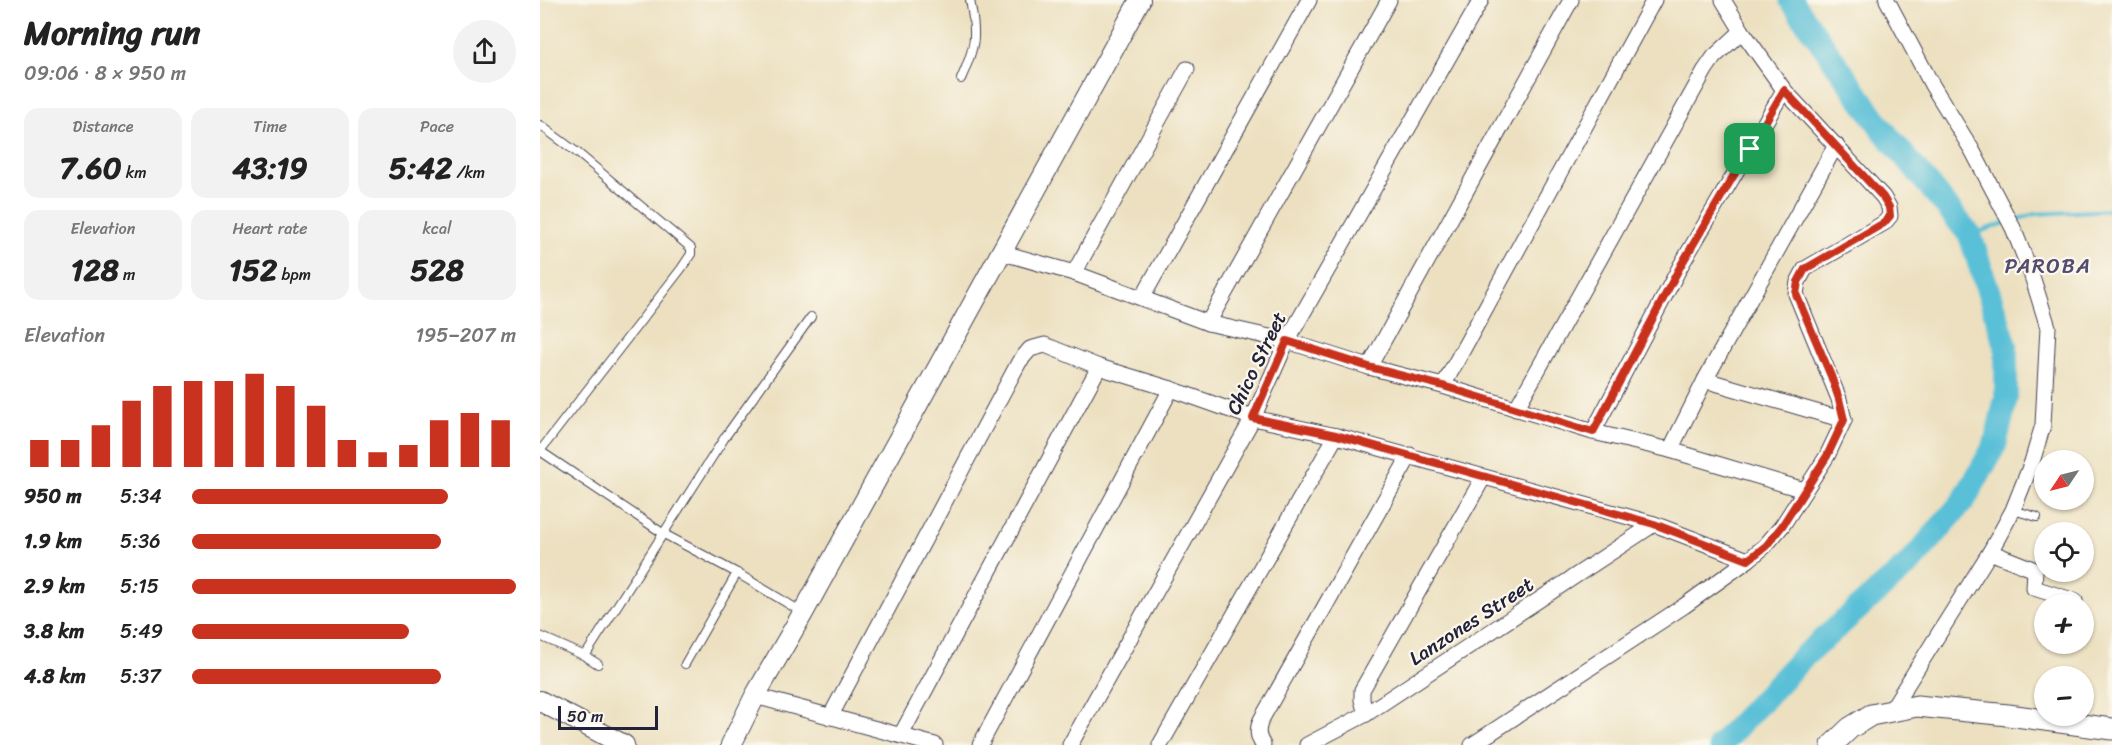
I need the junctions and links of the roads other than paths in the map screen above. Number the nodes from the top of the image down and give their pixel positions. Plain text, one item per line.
1 (970, 0) edge
2 (1140, 0) edge
3 (1310, 0) edge
4 (1389, 0) edge
5 (1481, 0) edge
6 (1571, 0) edge
7 (1654, 0) edge
8 (1723, 0) edge
9 (1887, 0) edge
10 (1742, 31) junction
11 (1187, 69) dead end
12 (961, 78) dead end
13 (1784, 90) junction
14 (540, 125) edge
15 (1836, 145) junction
16 (1000, 252) junction
17 (1074, 273) junction
18 (1142, 298) junction
19 (811, 316) dead end
20 (1208, 323) junction
21 (1287, 341) junction
22 (1099, 367) junction
23 (1369, 367) junction
24 (1705, 380) junction
25 (1443, 386) junction
26 (1171, 389) junction
27 (1516, 409) junction
28 (1253, 418) junction
29 (1844, 420) junction
30 (1593, 432) junction
31 (1336, 435) junction
32 (1670, 450) junction
33 (540, 451) edge
34 (1410, 455) junction
35 (1483, 478) junction
36 (1804, 490) junction
37 (2013, 510) junction
38 (2037, 517) dead end
39 (1654, 524) junction
40 (664, 534) junction
41 (1990, 552) junction
42 (1748, 560) junction
43 (737, 573) junction
44 (2053, 594) edge
45 (803, 613) junction
46 (540, 636) edge
47 (585, 656) junction
48 (598, 664) dead end
49 (685, 664) dead end
50 (755, 696) junction
51 (540, 701) edge
52 (1891, 710) junction
53 (1366, 714) junction
54 (830, 717) junction
55 (2112, 729) edge
56 (901, 735) junction
57 (624, 745) edge
58 (730, 745) edge
59 (935, 745) edge
60 (980, 745) edge
61 (1070, 745) edge
62 (1160, 745) edge
63 (1263, 745) edge
64 (1308, 745) edge
65 (1472, 745) edge
66 (1832, 745) edge

1 - 12 lane
2 - 16 street
3 - 18 street
4 - 20 street
5 - 21 street, Chico Street
6 - 23 street
7 - 25 street
8 - 10 street
9 - 37 street
10 - 13 street
10 - 27 street
11 - 17 street
13 - 15 street
13 - 30 street
14 - 33 lane
15 - 24 street
15 - 29 street
16 - 17 street
16 - 45 street
17 - 18 street
18 - 20 street
19 - 40 lane
20 - 21 street
21 - 23 street
21 - 28 street, Chico Street
22 - 26 street
22 - 54 street
22 - 56 street
23 - 25 street
24 - 29 street
24 - 32 street
25 - 27 street
26 - 28 street
26 - 60 street
27 - 30 street
28 - 31 street
28 - 61 street, Chico Street
29 - 36 street
30 - 32 street
31 - 34 street
31 - 62 street
32 - 36 street
33 - 40 lane
34 - 35 street
34 - 63 street
35 - 39 street
35 - 53 street
36 - 42 street
37 - 38 lane
37 - 41 street
39 - 42 street
39 - 53 street, Lanzones Street
40 - 43 lane
40 - 47 lane
41 - 44 street
41 - 52 street
42 - 65 street
43 - 45 lane
43 - 49 lane
45 - 50 street
46 - 47 lane
47 - 48 lane
50 - 54 street
50 - 58 street
51 - 57 street
52 - 55 main road
52 - 66 main road
53 - 64 street, Lanzones Street
54 - 56 street
56 - 59 street

